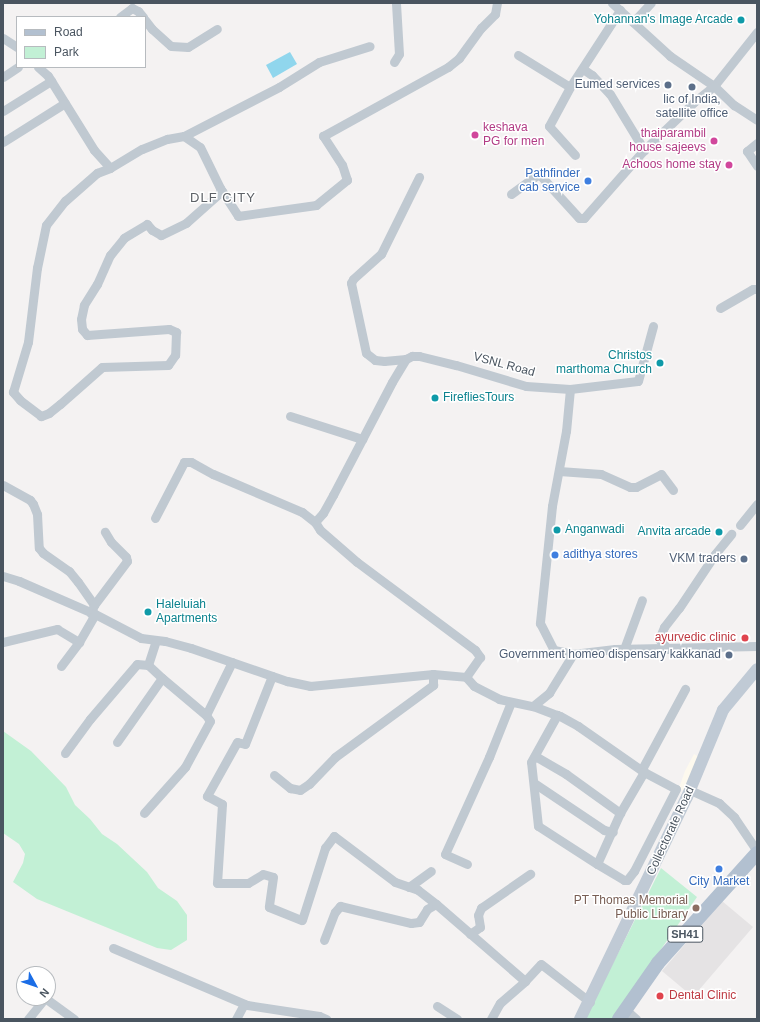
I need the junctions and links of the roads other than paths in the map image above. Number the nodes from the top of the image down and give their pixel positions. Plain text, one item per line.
1 (396, 3) edge
2 (497, 3) edge
3 (612, 3) edge
4 (651, 3) edge
5 (620, 10) junction
6 (121, 16) edge
7 (142, 16) edge
8 (146, 21) edge
9 (633, 22) junction
10 (217, 29) dead end
11 (757, 32) edge
12 (3, 38) edge
13 (16, 46) edge
14 (370, 46) dead end
15 (518, 55) dead end
16 (394, 62) dead end
17 (16, 68) edge
18 (44, 69) edge
19 (583, 69) junction
20 (3, 77) edge
21 (51, 81) junction
22 (714, 86) junction
23 (570, 87) junction
24 (65, 103) junction
25 (3, 111) edge
26 (757, 120) edge
27 (184, 136) junction
28 (3, 142) edge
29 (757, 143) edge
30 (644, 150) junction
31 (575, 155) dead end
32 (757, 166) edge
33 (110, 168) junction
34 (419, 177) dead end
35 (222, 190) junction
36 (511, 194) dead end
37 (757, 289) edge
38 (720, 308) dead end
39 (653, 326) dead end
40 (406, 359) junction
41 (570, 388) junction
42 (290, 416) dead end
43 (362, 439) junction
44 (559, 471) junction
45 (3, 485) edge
46 (673, 490) dead end
47 (757, 504) edge
48 (155, 518) dead end
49 (315, 522) junction
50 (740, 526) dead end
51 (105, 532) dead end
52 (731, 534) dead end
53 (3, 576) edge
54 (642, 600) dead end
55 (93, 611) junction
56 (156, 641) junction
57 (3, 642) edge
58 (79, 642) junction
59 (757, 646) edge
60 (624, 649) junction
61 (668, 649) junction
62 (573, 654) junction
63 (232, 662) junction
64 (148, 665) junction
65 (61, 666) dead end
66 (757, 669) edge
67 (433, 674) junction
68 (272, 676) junction
69 (466, 677) junction
70 (162, 678) junction
71 (685, 689) dead end
72 (511, 702) junction
73 (533, 706) junction
74 (206, 715) junction
75 (557, 715) junction
76 (117, 742) dead end
77 (65, 753) dead end
78 (535, 756) junction
79 (643, 771) junction
80 (274, 775) dead end
81 (534, 783) junction
82 (690, 790) junction
83 (144, 812) dead end
84 (620, 813) junction
85 (613, 832) junction
86 (757, 852) edge
87 (467, 864) dead end
88 (597, 864) junction
89 (431, 871) dead end
90 (530, 874) dead end
91 (409, 887) junction
92 (436, 904) junction
93 (470, 934) junction
94 (324, 940) dead end
95 (113, 948) dead end
96 (525, 981) junction
97 (590, 1002) junction
98 (244, 1004) junction
99 (437, 1006) dead end
100 (622, 1014) edge
101 (28, 1019) edge
102 (74, 1019) edge
103 (236, 1019) edge
104 (326, 1019) edge
105 (457, 1019) edge
106 (491, 1019) edge
107 (580, 1019) edge
108 (636, 1019) edge

1 - 16 street
2 - 35 street
3 - 5 street
4 - 9 street
5 - 9 street
5 - 19 street
6 - 7 street
8 - 10 street
9 - 22 street
11 - 22 street
12 - 13 street
14 - 27 street
15 - 23 street
17 - 20 street
18 - 21 street
19 - 23 street
19 - 30 street
21 - 24 street
21 - 25 street
22 - 26 street
22 - 30 street
23 - 31 street
24 - 28 street
24 - 33 street
27 - 33 street
27 - 35 street
29 - 32 street
30 - 36 street
33 - 35 street
34 - 40 street, VSNL Road
37 - 38 street
39 - 41 street, VSNL Road
40 - 41 street, VSNL Road
40 - 43 street
41 - 44 street
42 - 43 street
43 - 49 street
44 - 46 street
44 - 62 street
45 - 55 street
47 - 50 street
48 - 49 street
49 - 69 street
51 - 55 street
52 - 61 street
53 - 55 street
54 - 60 street
55 - 56 street
55 - 58 street
56 - 63 street
56 - 64 street
57 - 58 street
58 - 65 street
59 - 61 street
60 - 61 street
60 - 62 street
62 - 73 street
63 - 68 street
63 - 74 street
64 - 70 street
64 - 77 street
66 - 82 street, Collectorate Road
67 - 68 street
67 - 69 street
67 - 80 street
68 - 91 street
69 - 72 street
70 - 74 street
70 - 76 street
71 - 79 street
72 - 73 street
72 - 87 street
73 - 75 street
74 - 83 street
75 - 78 street
75 - 79 street
78 - 81 street
78 - 84 street
79 - 84 street
79 - 88 street
81 - 85 street
81 - 88 street
82 - 86 street
82 - 97 street, Collectorate Road
84 - 85 street
85 - 88 street
86 - 100 main road, SH41
89 - 91 street
90 - 93 street
91 - 92 street
92 - 93 street
92 - 94 street
93 - 96 street
95 - 98 street
96 - 97 street
96 - 106 street
97 - 107 street, Collectorate Road
98 - 103 street
98 - 104 street
99 - 105 street
100 - 108 street
101 - 102 street

